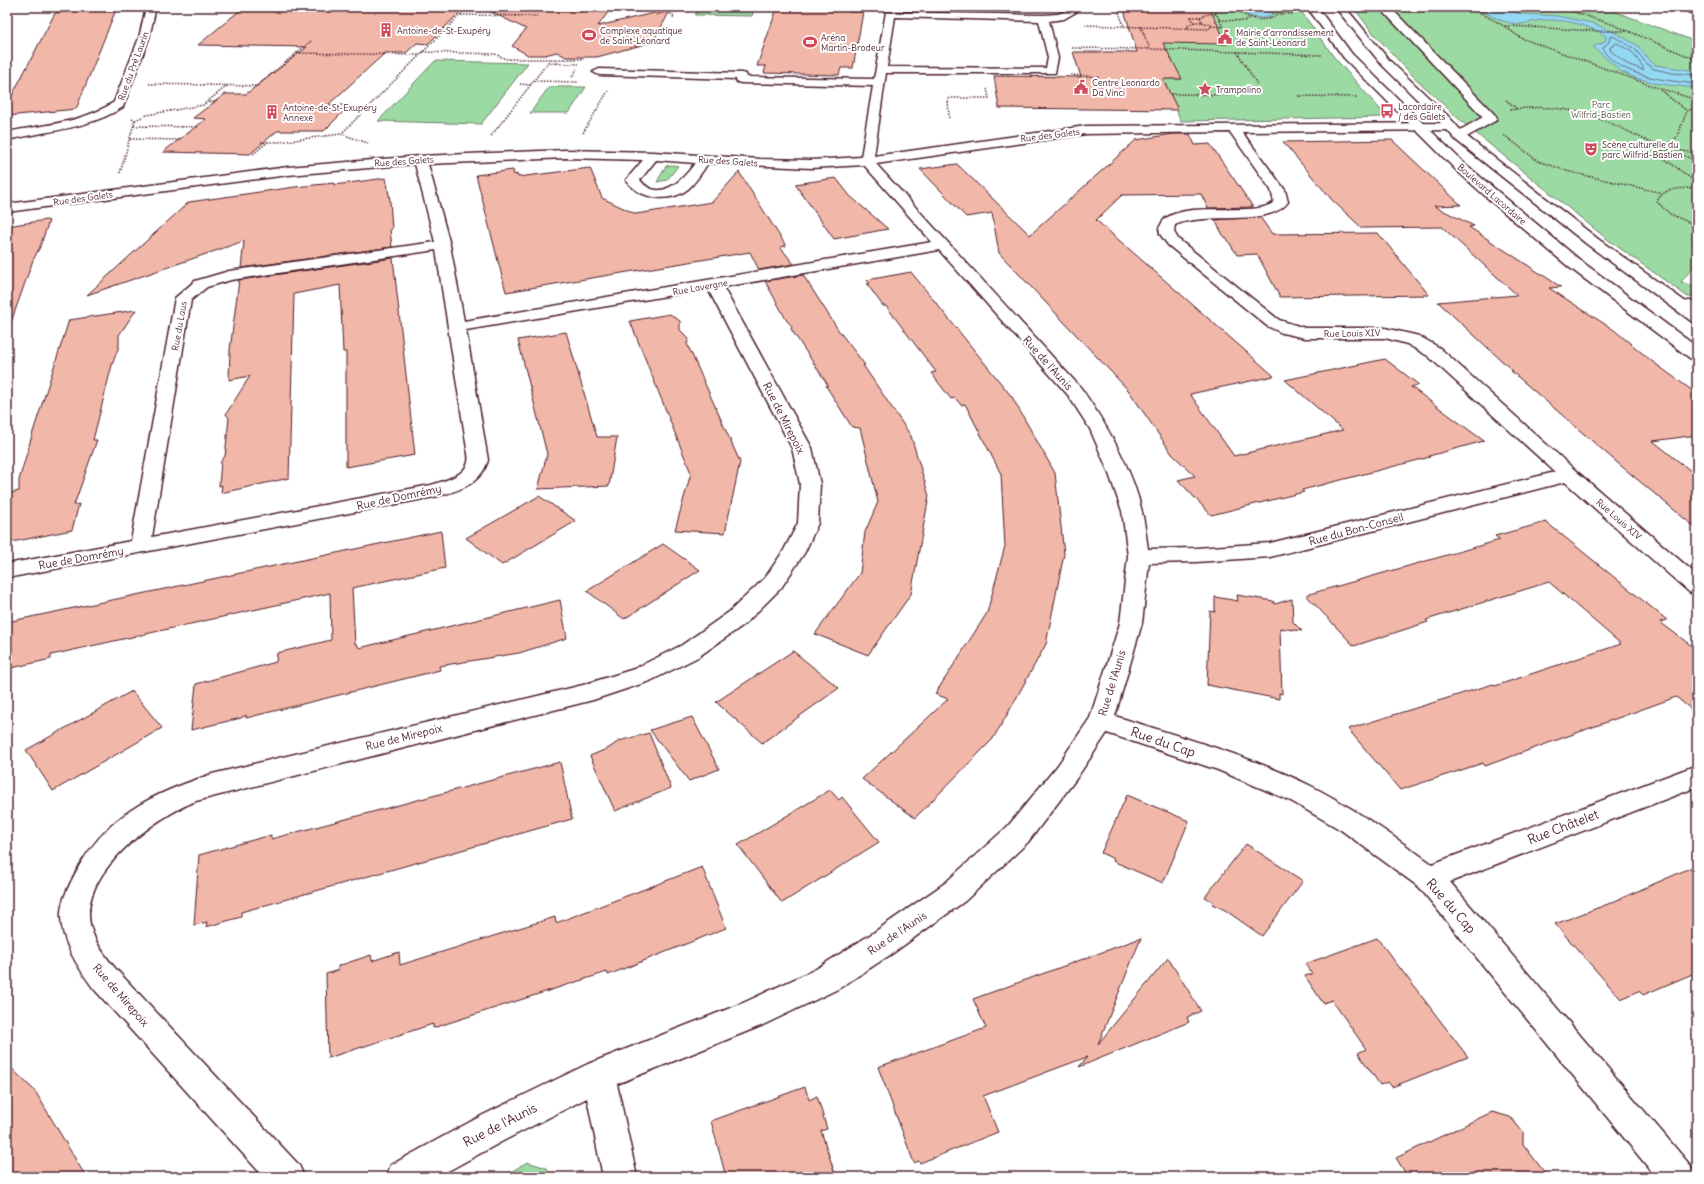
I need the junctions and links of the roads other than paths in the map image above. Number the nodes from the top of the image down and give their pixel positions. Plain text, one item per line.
1 (152, 7) edge
2 (1070, 7) edge
3 (1312, 7) edge
4 (1340, 7) edge
5 (1384, 7) edge
6 (1683, 7) edge
7 (1697, 12) edge
8 (1043, 18) junction
9 (881, 70) junction
10 (599, 72) dead end
11 (879, 83) junction
12 (1416, 126) junction
13 (1233, 128) junction
14 (1454, 131) junction
15 (7, 136) edge
16 (653, 156) junction
17 (704, 159) junction
18 (420, 160) junction
19 (867, 160) junction
20 (7, 208) edge
21 (442, 245) junction
22 (942, 245) junction
23 (714, 285) junction
24 (1697, 305) edge
25 (1680, 306) junction
26 (1697, 318) edge
27 (457, 327) junction
28 (1697, 355) edge
29 (1569, 475) junction
30 (140, 547) junction
31 (1139, 556) junction
32 (7, 571) edge
33 (1697, 586) edge
34 (1101, 721) junction
35 (1697, 776) edge
36 (1429, 878) junction
37 (599, 1075) junction
38 (286, 1177) edge
39 (404, 1177) edge
40 (620, 1177) edge
41 (1678, 1177) edge

1 - 15 street, Rue du Pré Laurin
2 - 8 street
3 - 12 street, Boulevard Lacordaire
4 - 14 street
5 - 14 street
6 - 7 street
8 - 9 street
8 - 9 street
9 - 11 street
10 - 11 street
11 - 19 street
12 - 13 street, Rue des Galets
12 - 14 street, Rue des Galets
12 - 28 street, Boulevard Lacordaire
13 - 19 street, Rue des Galets
13 - 29 street, Rue Louis XIV
14 - 25 street
16 - 17 street, Rue des Galets
16 - 17 street
16 - 18 street, Rue des Galets
17 - 19 street, Rue des Galets
18 - 20 street, Rue des Galets
18 - 21 street, Rue de Domrémy
19 - 22 street, Rue de l'Aunis
21 - 27 street, Rue de Domrémy
21 - 30 street, Rue du Laus
22 - 23 street, Rue Lavergne
22 - 31 street, Rue de l'Aunis
23 - 27 street, Rue Lavergne
23 - 38 street, Rue de Mirepoix
24 - 25 street
25 - 26 street
27 - 30 street, Rue de Domrémy
29 - 31 street, Rue du Bon-Conseil
29 - 33 street, Rue Louis XIV
30 - 32 street, Rue de Domrémy
31 - 34 street, Rue de l'Aunis
34 - 36 street, Rue du Cap
34 - 37 street, Rue de l'Aunis
35 - 36 street, Rue Châtelet
36 - 41 street, Rue du Cap
37 - 39 street, Rue de l'Aunis
37 - 40 street

